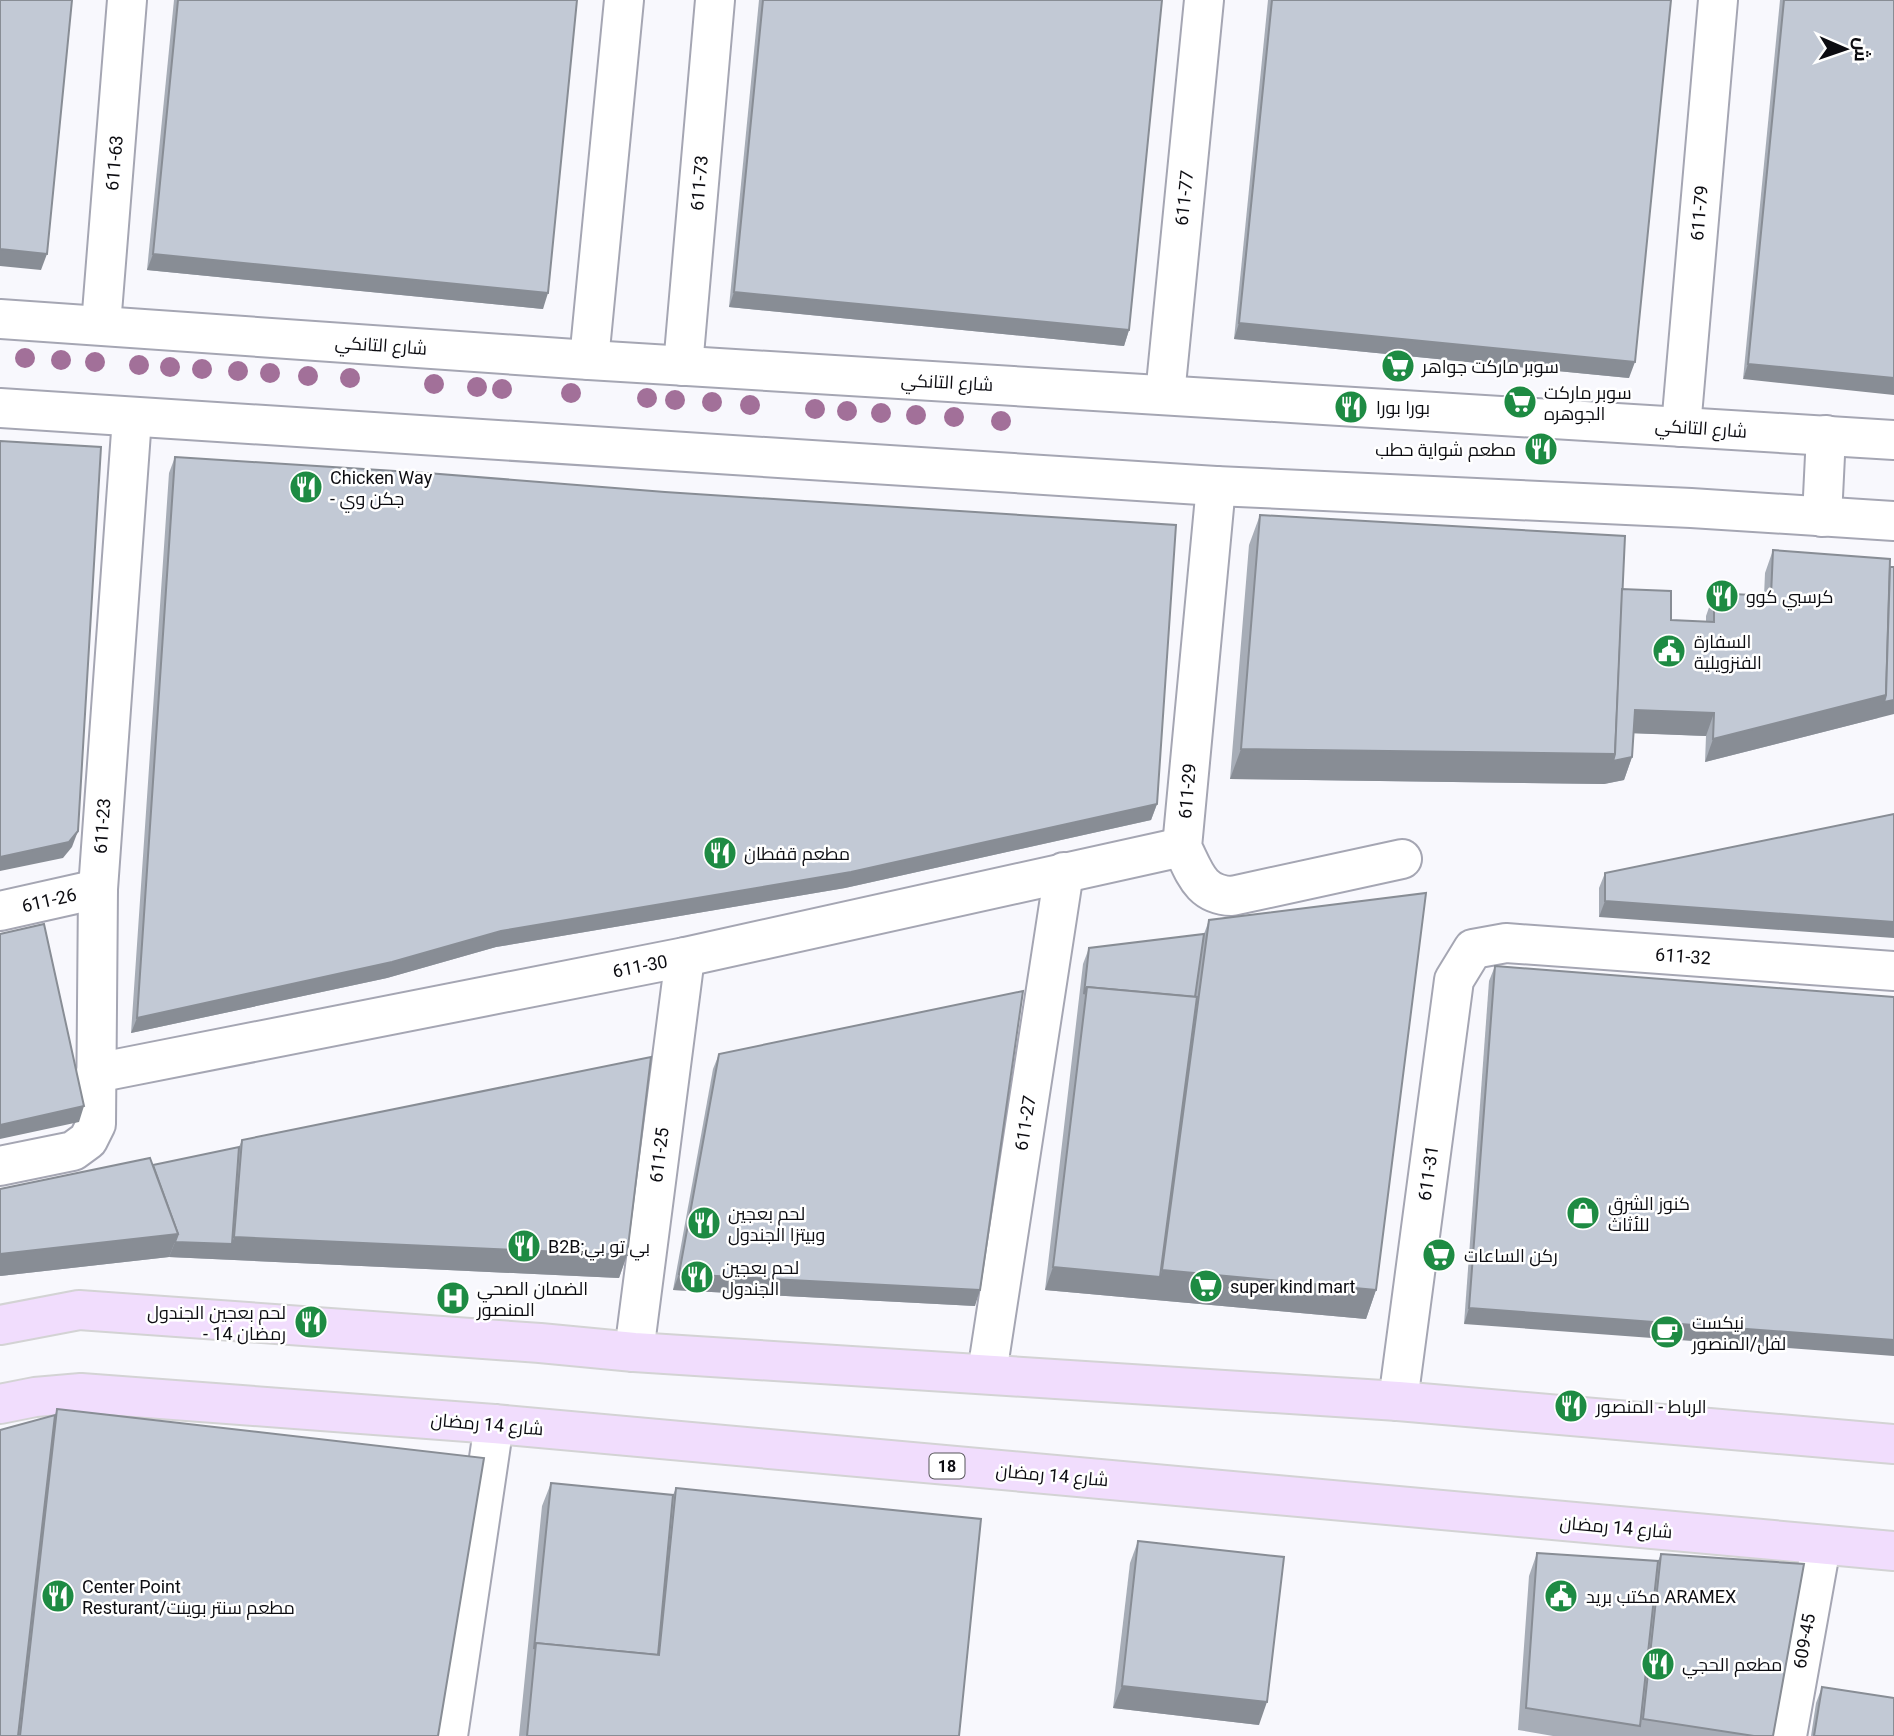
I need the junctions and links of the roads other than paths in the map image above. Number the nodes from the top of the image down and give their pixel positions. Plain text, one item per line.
1 (127, 0) edge
2 (624, 0) edge
3 (715, 0) edge
4 (1204, 0) edge
5 (1718, 0) edge
6 (0, 319) edge
7 (101, 326) junction
8 (589, 360) junction
9 (683, 366) junction
10 (1165, 395) junction
11 (0, 408) edge
12 (132, 418) junction
13 (1681, 426) junction
14 (1826, 436) junction
15 (1894, 440) edge
16 (1216, 486) junction
17 (1822, 517) junction
18 (1894, 520) edge
19 (1182, 848) junction
20 (1402, 859) dead end
21 (1064, 872) junction
22 (98, 889) junction
23 (0, 911) edge
24 (1473, 949) joint
25 (685, 957) junction
26 (1894, 971) edge
27 (96, 1073) junction
28 (0, 1167) edge
29 (0, 1325) edge
30 (634, 1352) junction
31 (987, 1373) junction
32 (1398, 1402) junction
33 (0, 1404) edge
34 (494, 1424) junction
35 (1894, 1444) edge
36 (1821, 1546) junction
37 (1894, 1551) edge
38 (448, 1736) edge
39 (1787, 1736) edge

1 - 7 street, 611-63
2 - 8 street
3 - 9 street, 611-73
4 - 10 street, 611-77
5 - 13 street, 611-79
6 - 7 street, شارع التانكي
7 - 8 street, شارع التانكي
8 - 9 street, شارع التانكي
9 - 10 street, شارع التانكي
10 - 13 street, شارع التانكي
11 - 12 street
12 - 16 street
12 - 22 street, 611-23
13 - 14 street, شارع التانكي
14 - 15 street, شارع التانكي
14 - 17 street
16 - 17 street
16 - 19 street, 611-29
17 - 18 street
19 - 20 street
19 - 21 street, 611-30
21 - 25 street, 611-30
21 - 31 street, 611-27
22 - 23 street, 611-26
22 - 27 street, 611-23
24 - 26 street, 611-32
24 - 32 street, 611-31
25 - 27 street, 611-30
25 - 30 street, 611-25
27 - 28 street, 611-23
29 - 30 main road
30 - 31 main road
31 - 32 main road
32 - 35 main road
33 - 34 main road, شارع 14 رمضان / 18
34 - 36 main road, شارع 14 رمضان / 18
34 - 38 street
36 - 37 main road, شارع 14 رمضان / 18
36 - 39 street, 609-45

